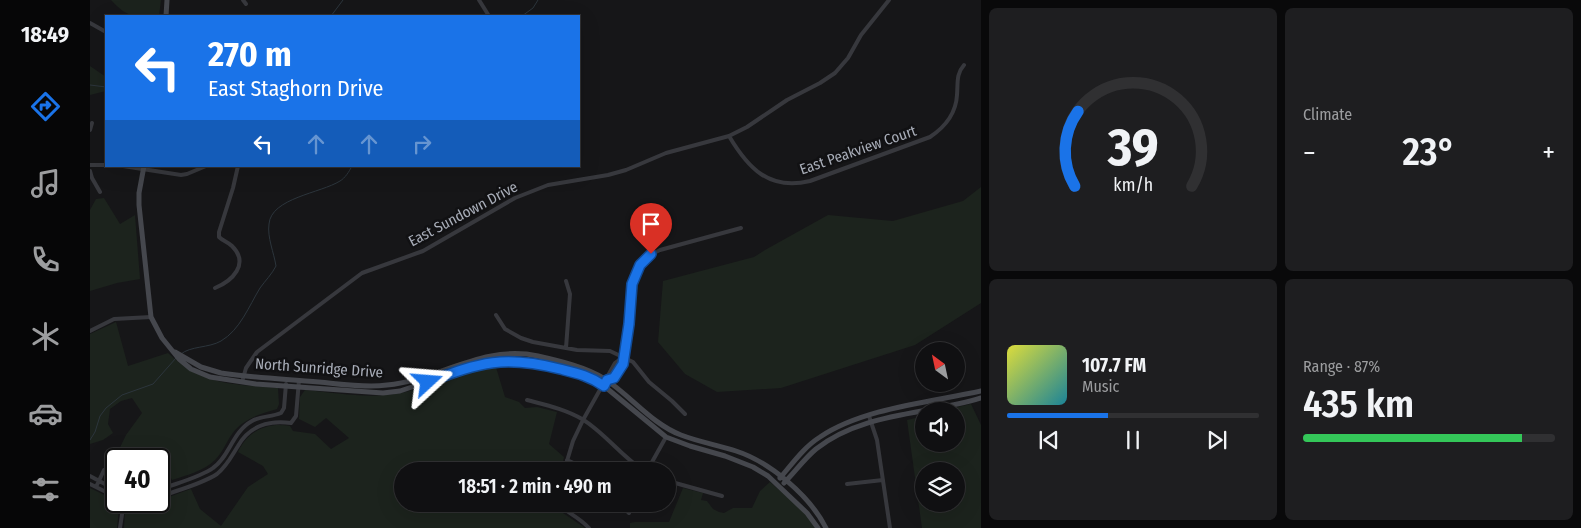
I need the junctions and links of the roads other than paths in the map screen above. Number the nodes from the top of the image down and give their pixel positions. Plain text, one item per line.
1 (167, 0) edge
2 (243, 0) edge
3 (479, 0) edge
4 (889, 0) edge
5 (246, 4) dead end
6 (166, 15) edge
7 (488, 15) edge
8 (90, 23) edge
9 (105, 31) edge
10 (964, 65) dead end
11 (92, 123) dead end
12 (90, 130) edge
13 (729, 136) junction
14 (90, 165) edge
15 (105, 165) edge
16 (204, 167) edge
17 (238, 167) edge
18 (144, 168) edge
19 (90, 171) edge
20 (100, 192) dead end
21 (741, 228) dead end
22 (566, 281) dead end
23 (215, 288) dead end
24 (496, 315) dead end
25 (152, 317) junction
26 (90, 330) edge
27 (566, 348) junction
28 (623, 357) junction
29 (613, 368) junction
30 (618, 372) junction
31 (243, 379) junction
32 (286, 379) junction
33 (299, 380) junction
34 (605, 383) junction
35 (286, 387) junction
36 (298, 388) junction
37 (981, 391) edge
38 (981, 398) edge
39 (527, 400) dead end
40 (284, 404) junction
41 (296, 405) junction
42 (280, 414) junction
43 (685, 414) dead end
44 (869, 416) junction
45 (583, 420) junction
46 (281, 421) junction
47 (871, 422) junction
48 (666, 437) junction
49 (567, 460) joint
50 (571, 462) edge
51 (634, 462) edge
52 (651, 462) edge
53 (212, 469) junction
54 (104, 470) dead end
55 (216, 474) junction
56 (90, 476) edge
57 (100, 480) junction
58 (783, 480) junction
59 (883, 480) junction
60 (105, 483) edge
61 (676, 483) edge
62 (90, 484) edge
63 (847, 484) dead end
64 (778, 485) junction
65 (170, 486) edge
66 (96, 487) junction
67 (105, 492) edge
68 (170, 493) edge
69 (722, 496) dead end
70 (569, 512) edge
71 (122, 513) edge
72 (120, 528) edge
73 (589, 528) edge
74 (818, 528) edge
75 (826, 528) edge
76 (890, 528) edge

1 - 6 street
2 - 5 street
3 - 7 street
4 - 13 street, East Sundown Drive
8 - 9 street
10 - 13 street, East Peakview Court
11 - 12 street
13 - 31 street, East Sundown Drive
14 - 15 street
16 - 18 street
17 - 23 street
18 - 25 street, North Sunridge Drive
19 - 20 street
21 - 28 street
22 - 27 street
24 - 27 street
25 - 26 street
25 - 31 street, North Sunridge Drive
27 - 28 street
28 - 29 street
28 - 30 street
28 - 43 street
29 - 30 street
29 - 34 street
30 - 34 street
31 - 32 street, North Sunridge Drive
31 - 35 street, North Sunridge Drive
32 - 33 street, North Sunridge Drive
32 - 35 street
33 - 34 street, North Sunridge Drive
33 - 36 street
34 - 36 street, North Sunridge Drive
34 - 45 street
34 - 48 street, North Sunridge Drive
34 - 58 street, North Sunridge Drive
35 - 36 street, North Sunridge Drive
35 - 40 street
36 - 41 street
37 - 44 street
38 - 47 street
39 - 45 street
40 - 41 street
40 - 42 street
41 - 46 street
42 - 46 street
42 - 53 street
44 - 47 street
44 - 58 street
45 - 49 street
45 - 51 street
46 - 55 street
47 - 58 street
47 - 59 street
48 - 52 street
48 - 64 street, North Sunridge Drive
49 - 50 street
53 - 55 street
53 - 65 street
54 - 57 street
55 - 68 street
56 - 57 street
57 - 60 street
57 - 66 street
58 - 64 street
58 - 75 street, North Sunridge Drive
59 - 63 street
59 - 76 street
61 - 69 street
62 - 66 street
64 - 74 street, North Sunridge Drive
66 - 67 street
70 - 73 street
71 - 72 street

